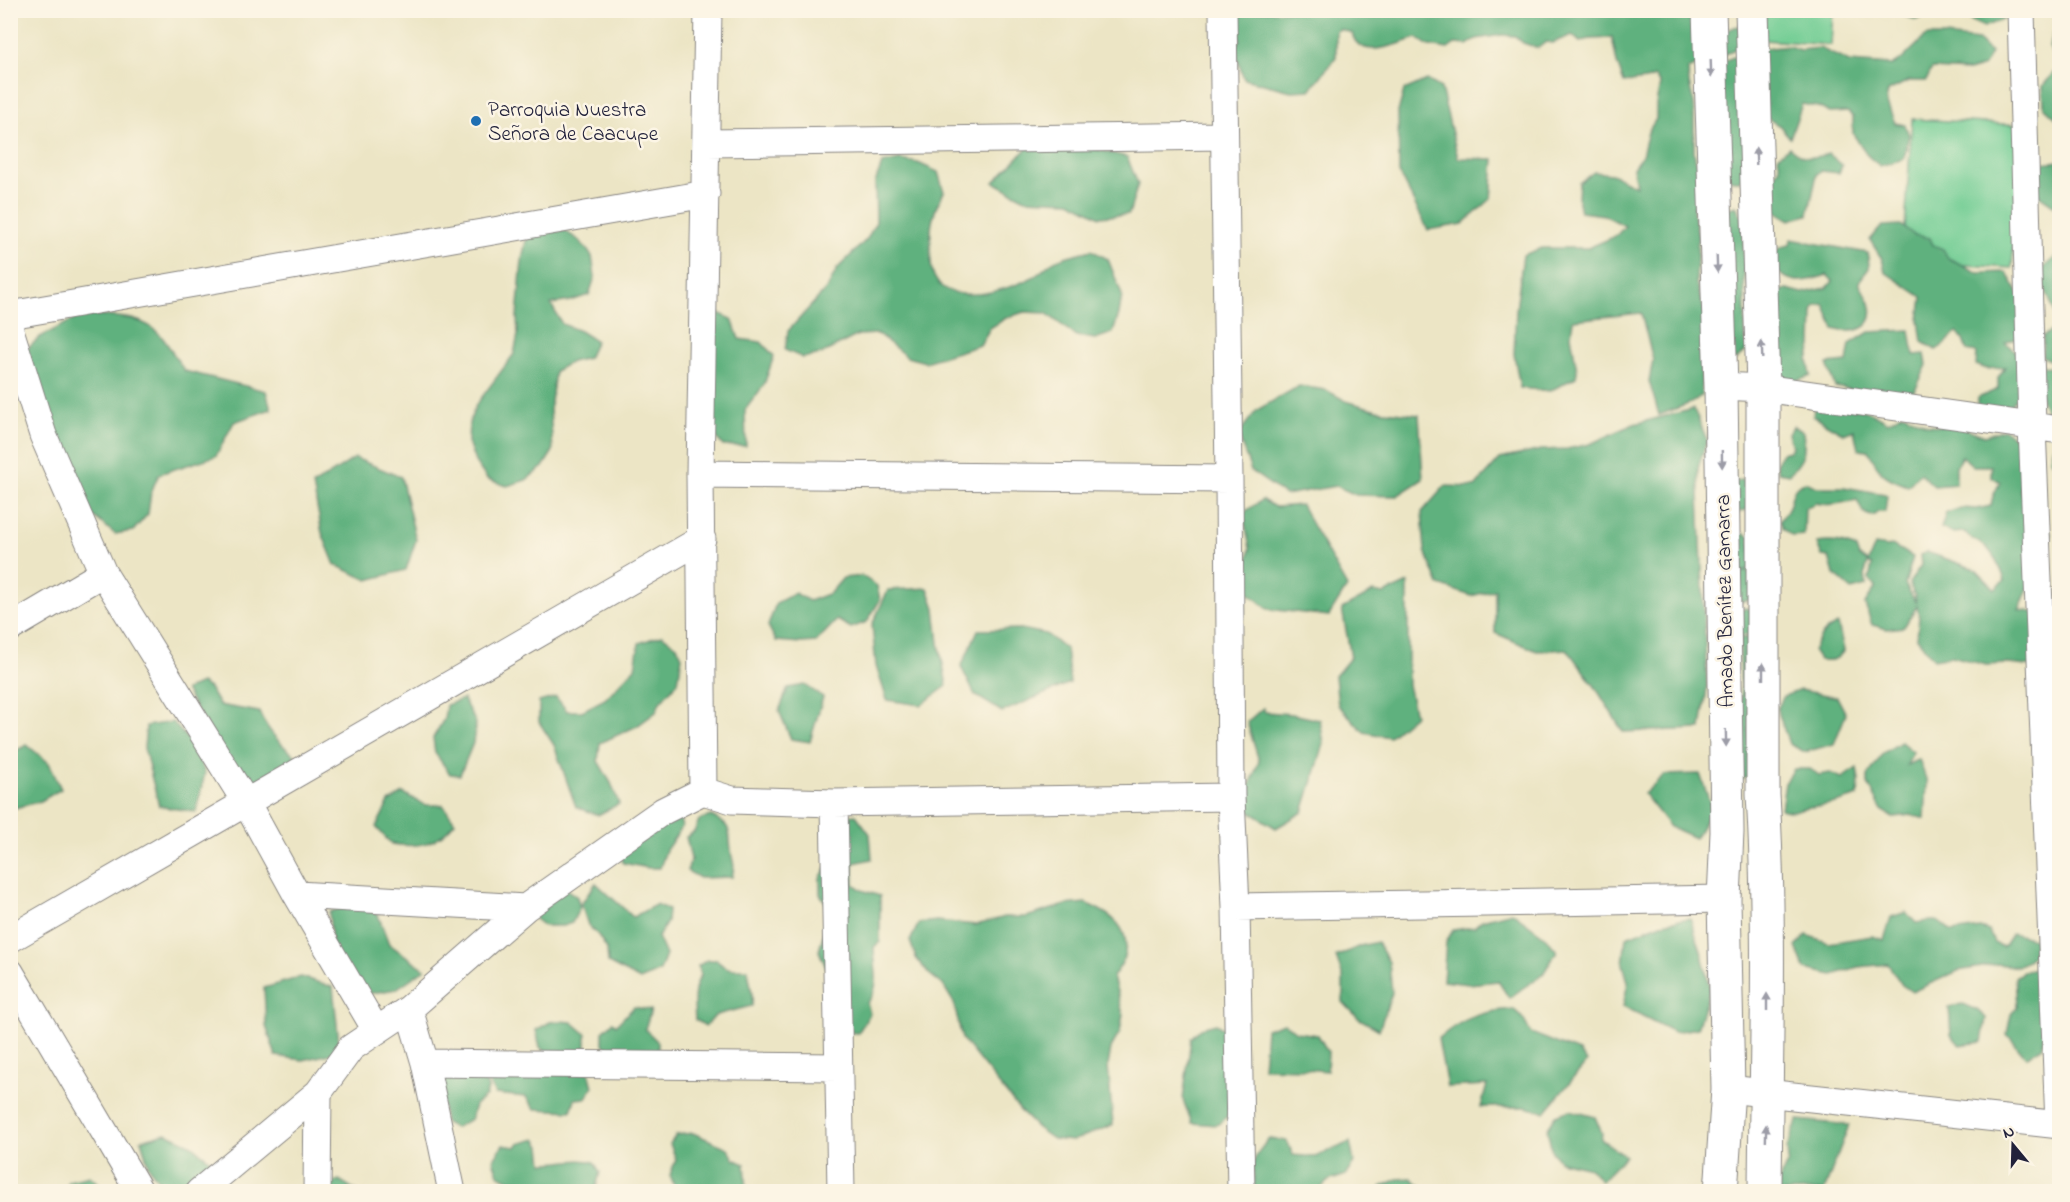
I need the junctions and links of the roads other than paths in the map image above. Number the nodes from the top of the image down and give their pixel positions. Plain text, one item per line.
1 (708, 10) edge
2 (1223, 10) edge
3 (1709, 10) edge
4 (1752, 10) edge
5 (2022, 10) edge
6 (1224, 136) junction
7 (707, 143) junction
8 (706, 194) junction
9 (10, 315) edge
10 (10, 330) edge
11 (1721, 386) junction
12 (1763, 388) junction
13 (2032, 426) junction
14 (2060, 430) edge
15 (700, 474) junction
16 (1229, 479) junction
17 (702, 539) junction
18 (103, 573) junction
19 (10, 628) edge
20 (703, 791) junction
21 (1231, 797) junction
22 (834, 803) junction
23 (247, 804) junction
24 (297, 894) junction
25 (1724, 899) junction
26 (1236, 907) junction
27 (525, 908) junction
28 (10, 939) edge
29 (10, 972) edge
30 (409, 1009) junction
31 (376, 1030) junction
32 (425, 1063) junction
33 (838, 1067) junction
34 (1728, 1089) junction
35 (1766, 1092) junction
36 (318, 1093) junction
37 (2059, 1125) edge
38 (140, 1191) edge
39 (198, 1191) edge
40 (317, 1191) edge
41 (452, 1191) edge
42 (841, 1191) edge
43 (1241, 1191) edge
44 (1721, 1191) edge
45 (1765, 1191) edge

1 - 7 street
2 - 6 street
3 -> 11 main road, Amado Benítez Gamarra
12 -> 4 main road, Amado Benítez Gamarra
5 - 13 street
6 - 7 street
6 - 16 street
7 - 8 street
8 - 9 street
8 - 15 street
10 - 18 street
11 - 12 street
11 -> 25 main road, Amado Benítez Gamarra
12 - 13 street
35 -> 12 main road, Amado Benítez Gamarra
13 - 14 street
13 - 37 street
15 - 16 street
15 - 17 street
16 - 21 street
17 - 20 street
17 - 23 street
18 - 19 street
18 - 23 street
20 - 22 street
20 - 27 street
21 - 22 street
21 - 26 street
22 - 33 street
23 - 24 street
23 - 28 street
24 - 27 street
24 - 31 street
25 - 26 street
25 - 34 main road, Amado Benítez Gamarra
26 - 43 street
27 - 30 street
29 - 38 street
30 - 31 street
30 - 32 street
31 - 36 street
32 - 33 street
32 - 41 street
33 - 42 street
34 - 35 street
34 - 44 main road, Amado Benítez Gamarra
35 - 37 street
45 -> 35 main road, Amado Benítez Gamarra
36 - 39 street
36 - 40 street

